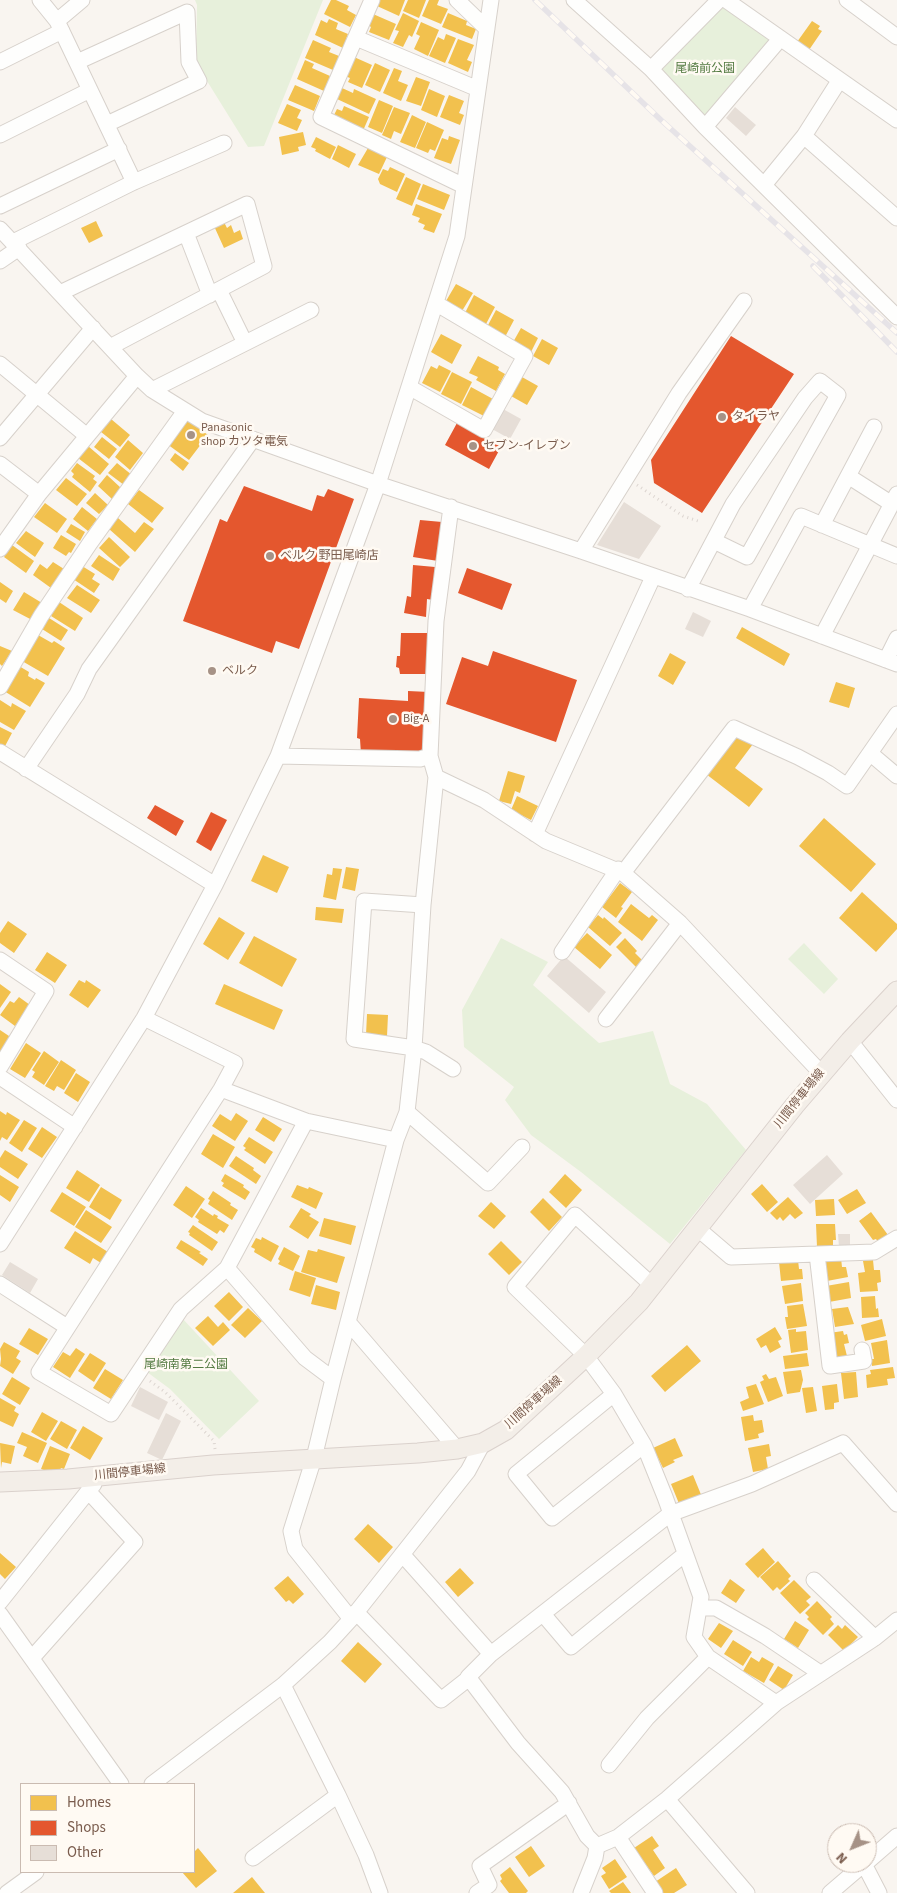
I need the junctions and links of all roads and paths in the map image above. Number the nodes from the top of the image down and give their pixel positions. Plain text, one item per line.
1 (40, 0) edge
2 (82, 0) edge
3 (372, 0) edge
4 (457, 0) edge
5 (491, 0) edge
6 (574, 0) edge
7 (719, 0) edge
8 (726, 0) edge
9 (847, 0) edge
10 (59, 26) junction
11 (487, 29) junction
12 (897, 36) edge
13 (356, 38) junction
14 (780, 39) junction
15 (0, 62) edge
16 (77, 62) junction
17 (651, 69) junction
18 (839, 81) junction
19 (478, 89) junction
20 (90, 90) junction
21 (897, 120) edge
22 (107, 124) junction
23 (706, 127) junction
24 (0, 135) edge
25 (804, 136) junction
26 (224, 143) dead end
27 (119, 150) junction
28 (134, 182) junction
29 (764, 184) junction
30 (464, 186) junction
31 (0, 206) edge
32 (897, 218) edge
33 (0, 228) edge
34 (186, 233) junction
35 (16, 245) junction
36 (0, 261) edge
37 (60, 292) junction
38 (214, 292) junction
39 (744, 301) dead end
40 (437, 304) junction
41 (311, 310) dead end
42 (897, 317) edge
43 (93, 328) junction
44 (245, 344) junction
45 (110, 347) junction
46 (0, 364) edge
47 (137, 376) junction
48 (409, 387) junction
49 (152, 390) junction
50 (36, 396) junction
51 (185, 411) junction
52 (874, 427) dead end
53 (87, 436) junction
54 (0, 438) edge
55 (253, 439) junction
56 (0, 464) edge
57 (848, 476) junction
58 (626, 478) junction
59 (378, 484) junction
60 (39, 494) junction
61 (894, 499) edge
62 (451, 508) junction
63 (698, 521) dead end
64 (822, 525) junction
65 (714, 541) junction
66 (870, 545) junction
67 (0, 549) edge
68 (580, 551) junction
69 (897, 556) edge
70 (653, 577) junction
71 (688, 589) junction
72 (750, 609) junction
73 (822, 636) junction
74 (897, 638) edge
75 (892, 662) edge
76 (0, 686) edge
77 (897, 714) edge
78 (0, 752) edge
79 (871, 754) junction
80 (278, 756) junction
81 (430, 756) junction
82 (26, 769) junction
83 (897, 776) edge
84 (436, 777) junction
85 (535, 834) junction
86 (621, 871) junction
87 (215, 885) junction
88 (423, 905) junction
89 (680, 923) junction
90 (562, 952) dead end
91 (0, 960) edge
92 (897, 991) edge
93 (144, 1018) junction
94 (606, 1019) dead end
95 (850, 1041) junction
96 (414, 1048) junction
97 (0, 1067) edge
98 (453, 1069) dead end
99 (821, 1074) junction
100 (0, 1077) edge
101 (221, 1089) junction
102 (897, 1100) edge
103 (407, 1112) junction
104 (306, 1121) junction
105 (75, 1127) junction
106 (396, 1140) junction
107 (522, 1147) dead end
108 (697, 1228) junction
109 (897, 1238) edge
110 (0, 1244) edge
111 (817, 1254) junction
112 (227, 1268) junction
113 (0, 1284) edge
114 (652, 1285) junction
115 (348, 1322) junction
116 (67, 1327) junction
117 (862, 1350) dead end
118 (586, 1356) junction
119 (139, 1372) junction
120 (332, 1380) junction
121 (614, 1394) junction
122 (483, 1443) junction
123 (644, 1445) junction
124 (457, 1450) junction
125 (314, 1458) junction
126 (213, 1465) junction
127 (100, 1476) junction
128 (0, 1482) edge
129 (88, 1491) junction
130 (897, 1504) edge
131 (670, 1514) junction
132 (402, 1554) junction
133 (685, 1554) junction
134 (814, 1580) dead end
135 (0, 1602) edge
136 (699, 1608) junction
137 (0, 1614) edge
138 (543, 1614) junction
139 (353, 1616) junction
140 (897, 1620) edge
141 (875, 1638) junction
142 (491, 1654) junction
143 (708, 1656) junction
144 (32, 1658) junction
145 (820, 1673) junction
146 (469, 1678) junction
147 (283, 1686) junction
148 (776, 1703) junction
149 (609, 1764) dead end
150 (120, 1783) edge
151 (153, 1783) edge
152 (338, 1795) junction
153 (667, 1799) junction
154 (569, 1803) junction
155 (897, 1836) edge
156 (618, 1837) junction
157 (597, 1846) junction
158 (877, 1853) edge
159 (254, 1858) dead end
160 (35, 1873) edge
161 (853, 1873) edge
162 (870, 1873) edge
163 (7, 1893) edge
164 (380, 1893) edge
165 (477, 1893) edge
166 (581, 1893) edge
167 (655, 1893) edge
168 (747, 1893) edge
169 (830, 1893) edge
170 (879, 1893) edge

1 - 10 street
2 - 10 street
3 - 13 street
4 - 11 street
5 - 11 street
6 - 17 street
7 - 17 street
8 - 14 street
9 - 12 street
10 - 15 street
10 - 16 street
11 - 19 street
13 - 19 street
13 - 30 street
14 - 18 street
14 - 23 street
16 - 20 street
16 - 22 street
17 - 23 street
18 - 21 street
18 - 25 street
19 - 30 street
20 - 22 street
20 - 24 street
22 - 27 street
23 - 29 street
25 - 29 street
25 - 32 street
26 - 28 street
27 - 28 street
27 - 31 street
28 - 35 street
29 - 42 street
30 - 40 street
33 - 35 street
34 - 37 street
34 - 38 street
34 - 38 street
35 - 36 street
35 - 37 street
37 - 43 street
38 - 44 street
38 - 45 street
39 - 58 street
40 - 48 street
40 - 48 street
41 - 44 street
43 - 45 street
43 - 50 street
44 - 49 street
45 - 47 street
46 - 50 street
47 - 49 street
47 - 53 street
48 - 59 street
49 - 51 street
50 - 53 street
50 - 54 street
51 - 55 street
51 - 76 street
52 - 57 street
53 - 60 street
55 - 59 street
55 - 82 street
56 - 60 street
57 - 61 street
57 - 64 street
58 - 63 path
58 - 68 street
59 - 62 street
59 - 80 street
60 - 67 street
61 - 66 street
62 - 68 street
62 - 81 street
64 - 66 street
64 - 72 street
65 - 65 street
65 - 71 street
66 - 69 street
66 - 73 street
68 - 70 street
70 - 71 street
70 - 85 street
71 - 72 street
72 - 73 street
73 - 75 street
74 - 75 street
77 - 79 street
78 - 82 street
79 - 83 street
79 - 86 street
80 - 81 street
80 - 87 street
81 - 84 street
82 - 87 street
84 - 85 street
84 - 88 street
85 - 86 street
86 - 89 street
86 - 90 street
87 - 93 street
88 - 96 street
88 - 96 street
89 - 94 street
89 - 99 street
91 - 97 street
92 - 95 main road, 川間停車場線
93 - 101 street
93 - 105 street
95 - 99 main road, 川間停車場線
95 - 102 street
96 - 98 street
96 - 103 street
99 - 108 main road, 川間停車場線
100 - 105 street
101 - 104 street
101 - 116 street
103 - 106 street
103 - 107 street
104 - 106 street
104 - 112 street
105 - 110 street
106 - 115 street
108 - 111 street
108 - 114 main road, 川間停車場線
109 - 111 street
111 - 117 street
112 - 119 street
112 - 120 street
113 - 116 street
114 - 118 main road, 川間停車場線
114 - 118 street
115 - 120 street
115 - 124 street
116 - 119 street
118 - 121 street
118 - 122 main road, 川間停車場線
119 - 126 path
120 - 125 street
121 - 123 street
121 - 123 street
122 - 124 main road, 川間停車場線
122 - 132 street
123 - 131 street
124 - 125 main road, 川間停車場線
125 - 126 main road, 川間停車場線
125 - 139 street
126 - 127 main road, 川間停車場線
127 - 128 main road, 川間停車場線
127 - 129 street
129 - 135 street
129 - 144 street
130 - 131 street
131 - 133 street
131 - 138 street
132 - 139 street
132 - 142 street
133 - 136 street
133 - 138 street
134 - 141 street
136 - 143 street
136 - 145 street
137 - 144 street
138 - 142 street
139 - 146 street
139 - 147 street
140 - 141 street
141 - 145 street
142 - 146 street
143 - 148 street
143 - 149 street
144 - 150 street
145 - 148 street
146 - 154 street
147 - 151 street
147 - 152 street
148 - 153 street
152 - 159 street
152 - 164 street
153 - 156 street
153 - 168 street
154 - 157 street
154 - 165 street
155 - 158 street
156 - 157 street
156 - 167 street
157 - 166 street
160 - 163 street
161 - 169 street
162 - 170 street

